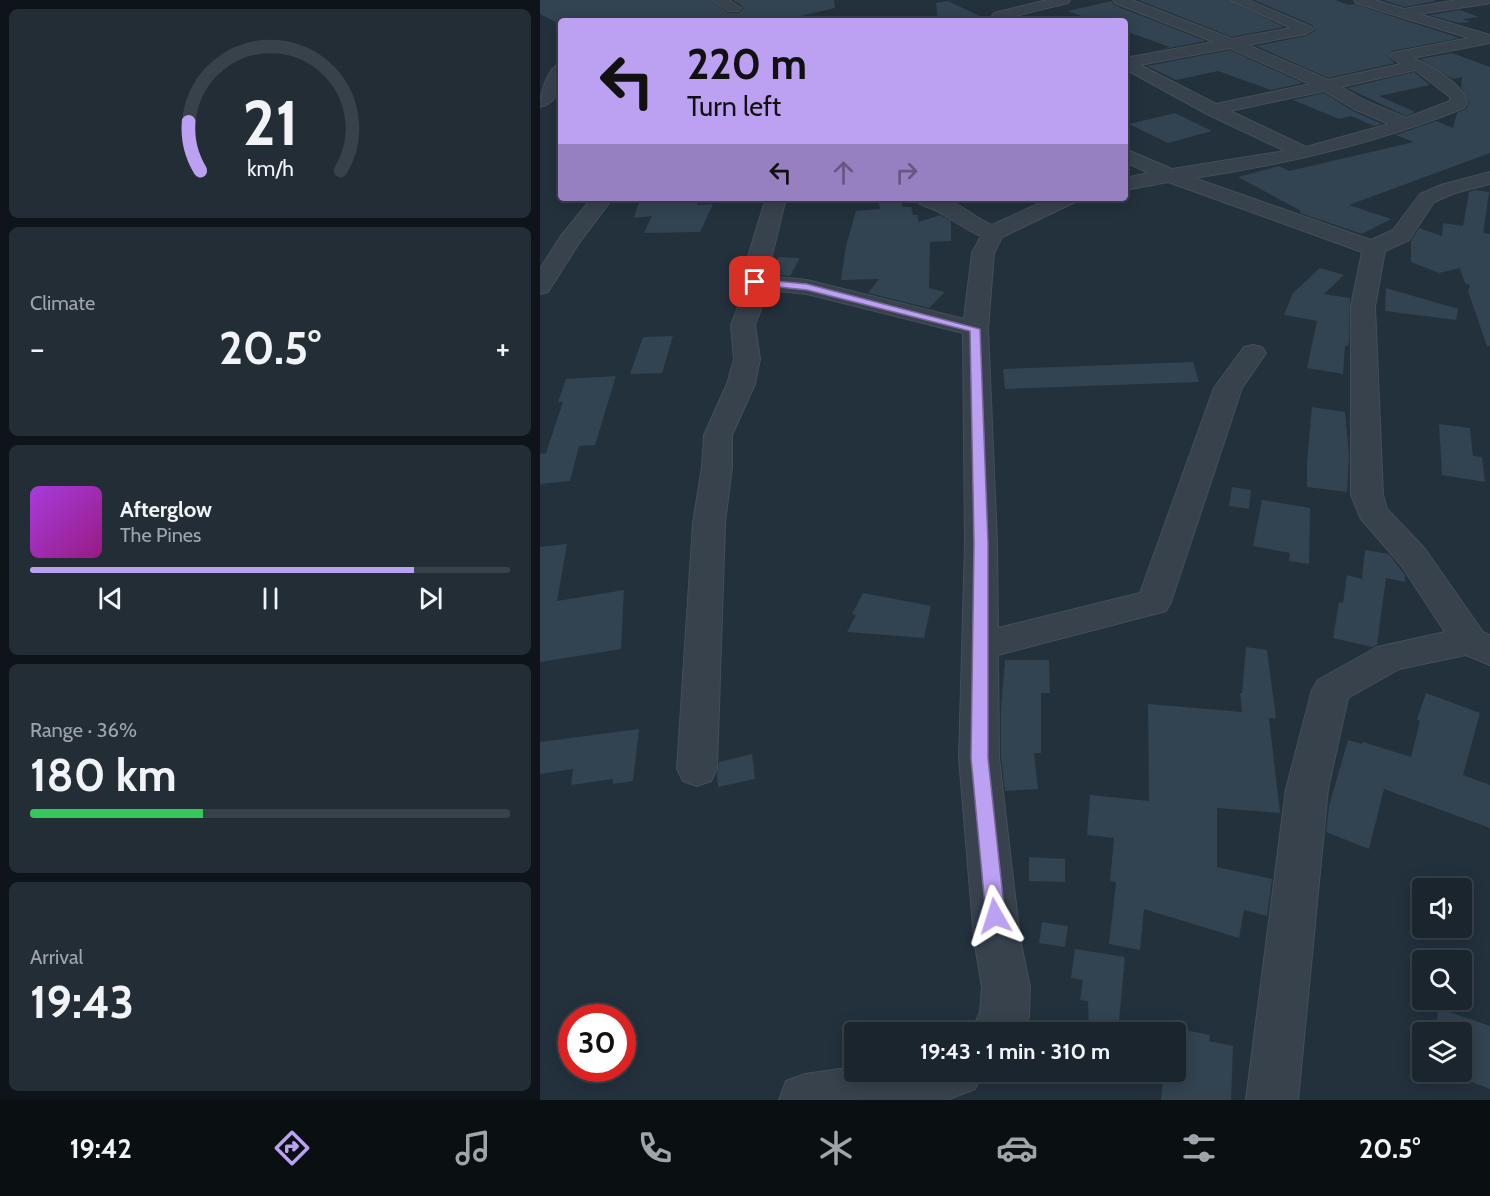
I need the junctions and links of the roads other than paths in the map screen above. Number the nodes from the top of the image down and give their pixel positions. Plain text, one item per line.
1 (719, 0) edge
2 (1063, 0) edge
3 (1120, 0) edge
4 (1237, 0) edge
5 (1360, 0) edge
6 (1485, 0) edge
7 (734, 8) dead end
8 (1402, 12) junction
9 (999, 16) dead end
10 (1162, 17) junction
11 (1134, 24) dead end
12 (1489, 40) edge
13 (1228, 44) junction
14 (1128, 62) edge
15 (1128, 65) edge
16 (1417, 65) junction
17 (558, 74) edge
18 (1326, 85) junction
19 (540, 102) edge
20 (1213, 110) junction
21 (1406, 124) junction
22 (1304, 153) junction
23 (1128, 155) edge
24 (1168, 175) junction
25 (1490, 178) edge
26 (1128, 183) edge
27 (601, 201) edge
28 (775, 201) edge
29 (931, 201) edge
30 (1047, 201) edge
31 (993, 232) junction
32 (1374, 249) junction
33 (759, 284) junction
34 (540, 287) edge
35 (975, 329) junction
36 (1253, 353) dead end
37 (980, 646) junction
38 (1480, 646) edge
39 (697, 769) dead end
40 (1001, 1022) edge
41 (917, 1082) edge
42 (805, 1100) edge
43 (1272, 1100) edge

1 - 7 street
2 - 9 street
3 - 10 street
4 - 13 street
5 - 8 street
6 - 8 street
8 - 12 street
10 - 11 street
10 - 13 street
12 - 16 street
13 - 14 street
13 - 18 street
15 - 20 street
16 - 18 street
16 - 21 street
17 - 19 street
18 - 20 street
18 - 21 street
20 - 22 street
21 - 22 street
22 - 24 street
23 - 24 street
24 - 26 street
24 - 32 street
25 - 32 street
27 - 34 street
28 - 33 street
29 - 31 street
30 - 31 street
31 - 35 street
32 - 38 street
33 - 35 street
33 - 39 street
35 - 37 street
36 - 37 street
37 - 40 street
38 - 43 street
41 - 42 street

